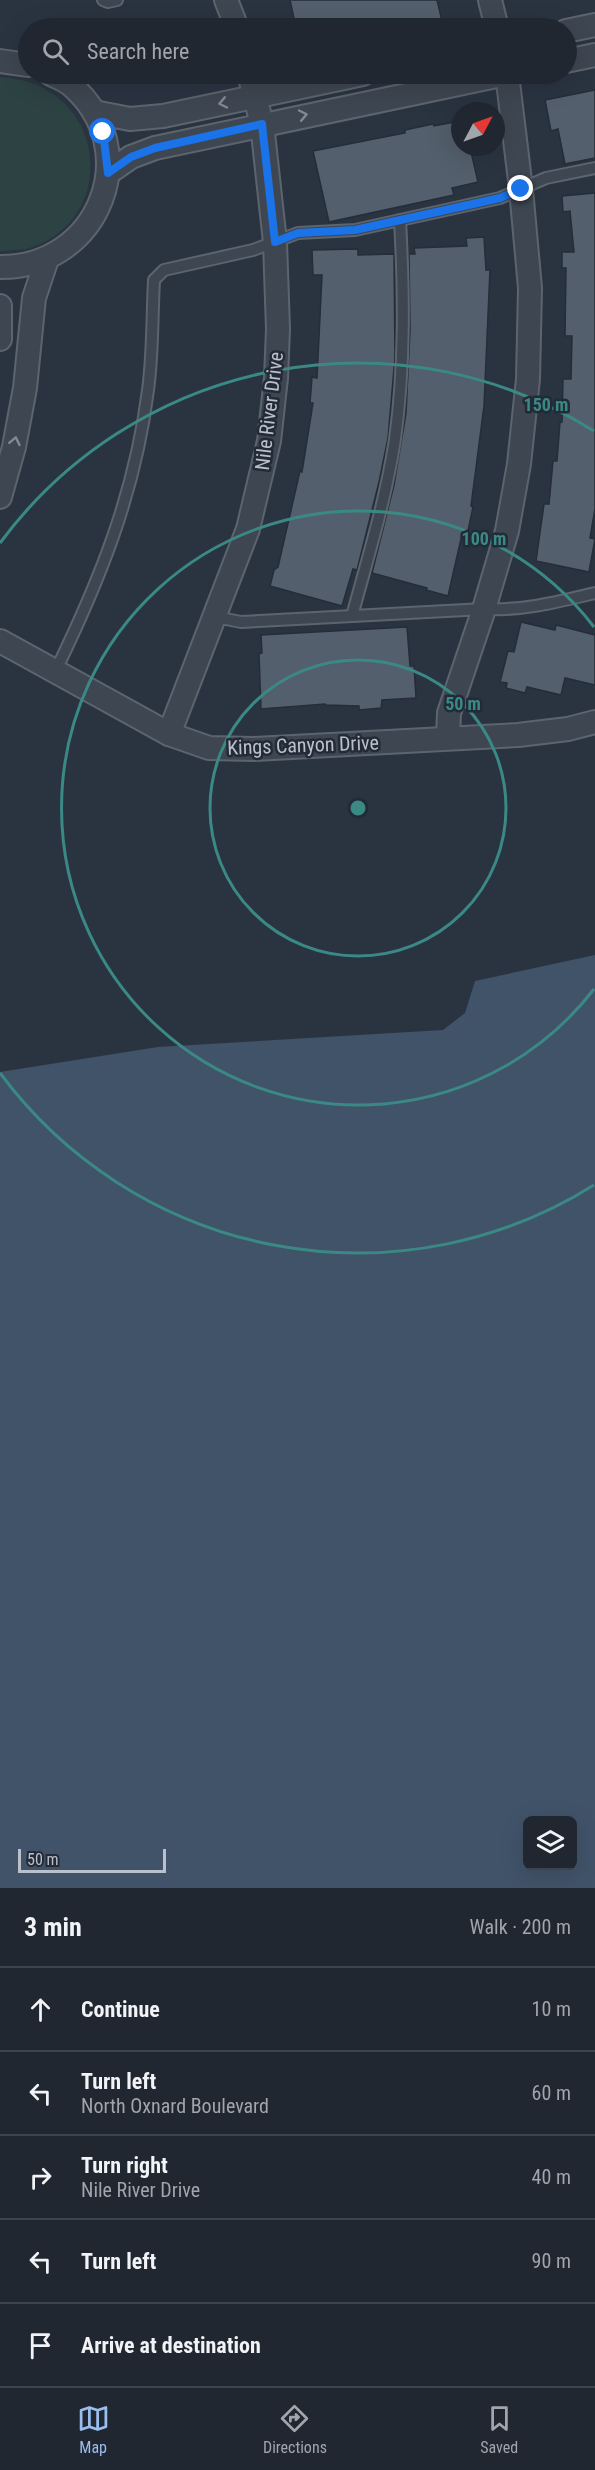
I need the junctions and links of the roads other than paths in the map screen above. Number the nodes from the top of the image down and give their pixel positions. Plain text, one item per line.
1 (103, 0) edge
2 (117, 0) edge
3 (226, 0) edge
4 (489, 0) edge
5 (233, 18) edge
6 (494, 18) edge
7 (595, 25) edge
8 (577, 29) edge
9 (595, 55) edge
10 (2, 59) edge
11 (577, 59) edge
12 (18, 63) edge
13 (68, 84) edge
14 (252, 84) edge
15 (314, 84) edge
16 (457, 84) edge
17 (507, 84) edge
18 (256, 96) junction
19 (94, 112) junction
20 (262, 124) junction
21 (595, 168) edge
22 (108, 173) junction
23 (521, 189) junction
24 (400, 220) junction
25 (275, 242) junction
26 (47, 259) junction
27 (0, 267) edge
28 (0, 306) edge
29 (0, 339) edge
30 (0, 497) edge
31 (595, 593) edge
32 (484, 609) junction
33 (352, 616) junction
34 (216, 617) junction
35 (0, 641) edge
36 (54, 673) junction
37 (595, 722) edge
38 (169, 734) junction
39 (448, 738) junction

1 - 2 lane
3 - 5 street
4 - 6 street
7 - 8 street
9 - 11 street
10 - 12 street
13 - 19 street
14 - 18 street, Nile River Drive
15 - 18 street
20 -> 16 street
17 - 23 street
18 -> 19 street
18 - 20 street, Nile River Drive
19 - 22 street
20 - 22 street
20 - 25 street, Nile River Drive
21 - 23 lane
22 - 26 street
23 - 24 lane
23 - 32 street
24 - 25 lane
24 - 33 lane
25 - 34 street, Nile River Drive
25 - 36 lane
26 - 27 street
30 -> 26 street
28 - 29 street
31 - 32 lane
32 - 33 lane
32 - 39 street
33 - 34 lane
34 - 38 street, Nile River Drive
35 - 36 street, Kings Canyon Drive
36 - 38 street, Kings Canyon Drive
37 - 39 street, Kings Canyon Drive
38 - 39 street, Kings Canyon Drive

